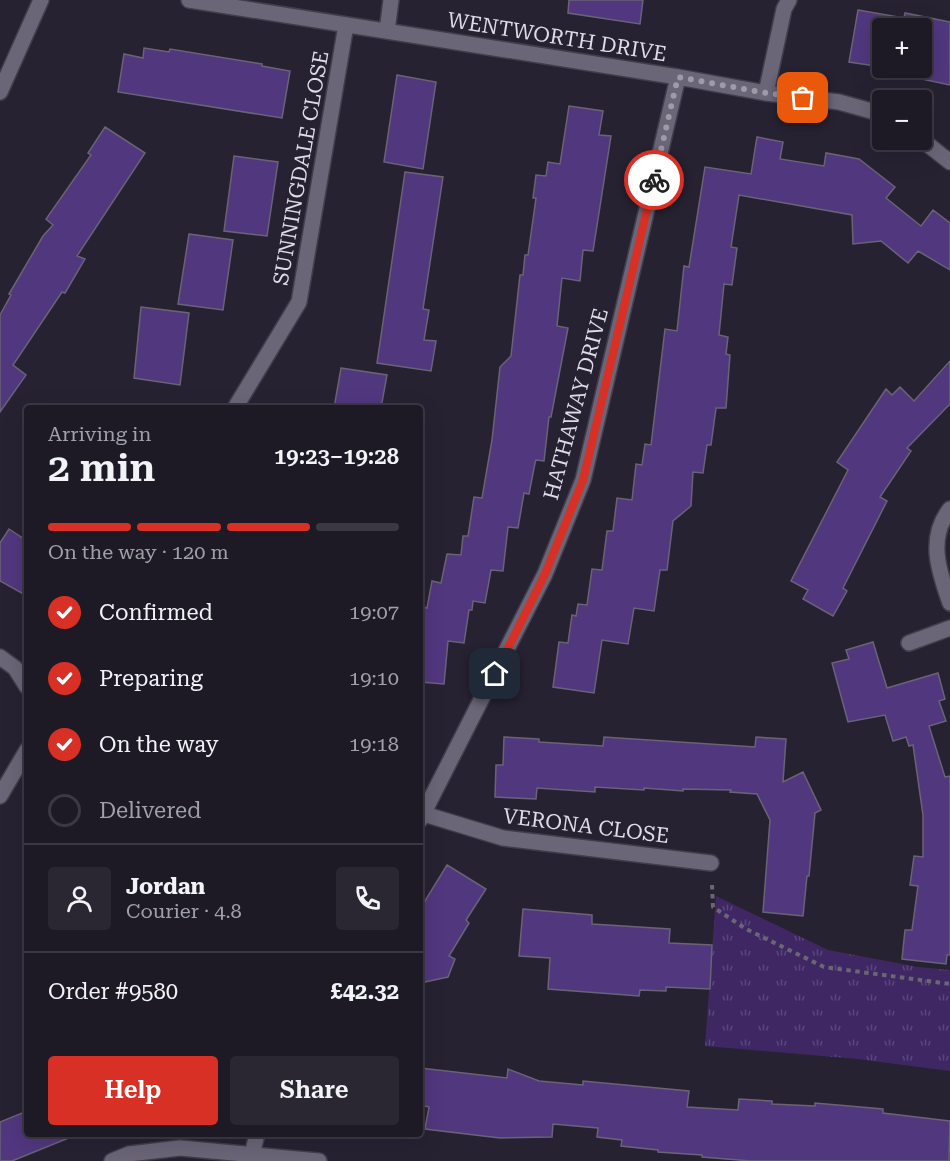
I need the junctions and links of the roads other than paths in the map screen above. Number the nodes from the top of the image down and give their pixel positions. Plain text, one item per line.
1 (41, 0) edge
2 (189, 0) edge
3 (391, 0) edge
4 (789, 0) edge
5 (346, 25) junction
6 (387, 31) junction
7 (678, 77) junction
8 (0, 92) edge
9 (766, 93) junction
10 (872, 111) edge
11 (932, 148) edge
12 (950, 162) edge
13 (237, 405) edge
14 (950, 508) edge
15 (950, 603) edge
16 (950, 628) edge
17 (909, 643) dead end
18 (0, 657) edge
19 (24, 682) edge
20 (24, 755) edge
21 (0, 796) edge
22 (423, 815) edge
23 (423, 817) edge
24 (711, 863) road end
25 (256, 1137) edge
26 (252, 1155) junction
27 (112, 1161) edge
28 (319, 1161) edge

1 - 8 street
2 - 5 street, WENTWORTH DRIVE
3 - 6 street
4 - 9 street
5 - 6 street, WENTWORTH DRIVE
5 - 13 street, SUNNINGDALE CLOSE
6 - 7 street, WENTWORTH DRIVE
7 - 9 street, WENTWORTH DRIVE
7 - 22 street, HATHAWAY DRIVE
9 - 10 street, WENTWORTH DRIVE
11 - 12 street
14 - 15 street
16 - 17 street
18 - 19 street
20 - 21 street
23 - 24 street, VERONA CLOSE
25 - 26 street
26 - 27 street
26 - 28 street

